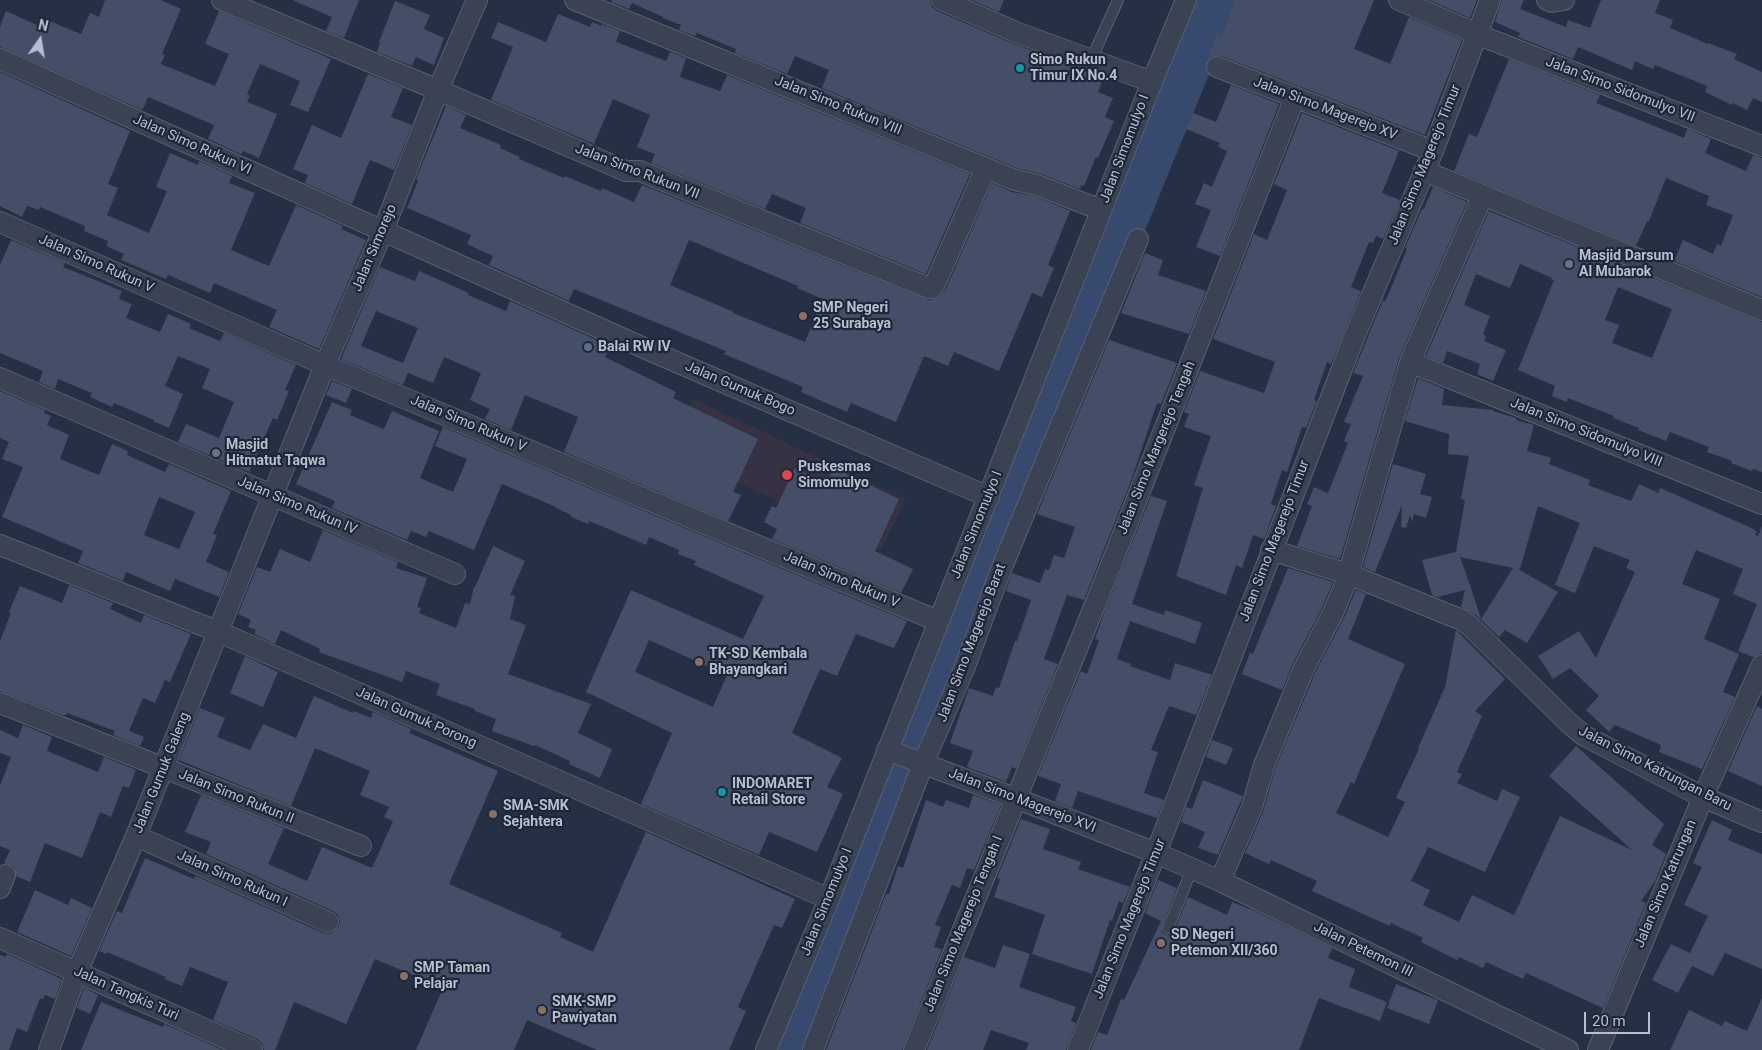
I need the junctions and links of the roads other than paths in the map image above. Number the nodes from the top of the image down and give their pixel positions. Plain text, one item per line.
1 (222, 0) edge
2 (477, 0) edge
3 (575, 0) edge
4 (942, 0) edge
5 (1118, 0) edge
6 (1186, 0) edge
7 (1398, 0) edge
8 (1490, 0) edge
9 (1547, 0) edge
10 (1564, 0) edge
11 (1477, 34) junction
12 (0, 59) edge
13 (1091, 60) junction
14 (1216, 67) dead end
15 (1152, 82) junction
16 (438, 90) junction
17 (1295, 98) junction
18 (1762, 146) edge
19 (1433, 151) junction
20 (986, 168) junction
21 (1424, 171) junction
22 (1483, 195) junction
23 (1102, 210) junction
24 (0, 222) edge
25 (383, 231) junction
26 (1138, 238) dead end
27 (1762, 310) edge
28 (1410, 362) junction
29 (325, 365) junction
30 (0, 378) edge
31 (272, 496) junction
32 (989, 497) junction
33 (1762, 504) edge
34 (0, 545) edge
35 (1271, 550) junction
36 (455, 574) dead end
37 (1348, 574) junction
38 (938, 620) junction
39 (219, 632) junction
40 (1762, 665) edge
41 (0, 703) edge
42 (889, 751) junction
43 (921, 763) junction
44 (163, 768) junction
45 (1703, 797) junction
46 (1015, 798) junction
47 (1762, 822) edge
48 (136, 836) junction
49 (361, 846) dead end
50 (1156, 853) junction
51 (1192, 868) junction
52 (1220, 881) junction
53 (829, 898) junction
54 (328, 922) dead end
55 (1168, 928) dead end
56 (0, 938) edge
57 (77, 972) junction
58 (49, 1050) edge
59 (252, 1050) edge
60 (766, 1050) edge
61 (813, 1050) edge
62 (914, 1050) edge
63 (1078, 1050) edge
64 (1568, 1050) edge
65 (1598, 1050) edge

1 - 16 street, Jalan Simo Rukun VII
2 - 16 street, Jalan Simorejo
3 - 20 street, Jalan Simo Rukun VIII
4 - 13 street
5 - 13 lane
6 - 15 street, Jalan Simomulyo I
7 - 11 street, Jalan Simo Sidomulyo VII
8 - 11 street, Jalan Simo Magerejo Timur
9 - 10 street
11 - 18 street, Jalan Simo Sidomulyo VII
11 - 19 street, Jalan Simo Magerejo Timur
12 - 25 street, Jalan Simo Rukun VI
13 - 15 street
14 - 17 street, Jalan Simo Magerejo XV
15 - 23 street, Jalan Simomulyo I
16 - 20 street, Jalan Simo Rukun VII
16 - 25 street, Jalan Simorejo
17 - 19 street, Jalan Simo Magerejo XV
17 - 46 street, Jalan Simo Margerejo Tengah
19 - 21 street, Jalan Simo Magerejo Timur
20 - 23 street, Jalan Simo Rukun VIII
21 - 22 street
21 - 35 street, Jalan Simo Magerejo Timur
22 - 27 street
22 - 28 street
23 - 32 street, Jalan Simomulyo I
24 - 29 street, Jalan Simo Rukun V
25 - 29 street, Jalan Simorejo
25 - 32 street, Jalan Gumuk Bogo
26 - 43 street, Jalan Simo Magerejo Barat
28 - 33 street, Jalan Simo Sidomulyo VIII
28 - 37 street
29 - 31 street, Jalan Simorejo
29 - 38 street, Jalan Simo Rukun V
30 - 31 street, Jalan Simo Rukun IV
31 - 36 street, Jalan Simo Rukun IV
31 - 39 street, Jalan Gumuk Galeng
32 - 38 street, Jalan Simomulyo I
34 - 39 street, Jalan Gumuk Porong
35 - 37 street, Jalan Simo Katrungan Baru
35 - 50 street, Jalan Simo Magerejo Timur
37 - 45 street, Jalan Simo Katrungan Baru
37 - 52 street
38 - 42 street, Jalan Simomulyo I
39 - 44 street, Jalan Gumuk Galeng
39 - 53 street, Jalan Gumuk Porong
40 - 45 street, Jalan Simo Katrungan
41 - 44 street, Jalan Simo Rukun II
42 - 43 street, Jalan Simo Magerejo XVI
42 - 53 street, Jalan Simomulyo I
43 - 46 street, Jalan Simo Magerejo XVI
43 - 61 street, Jalan Simo Magerejo Barat
44 - 48 street, Jalan Gumuk Galeng
44 - 49 street, Jalan Simo Rukun II
45 - 47 street, Jalan Simo Katrungan Baru
45 - 65 street, Jalan Simo Katrungan
46 - 50 street, Jalan Simo Magerejo XVI
46 - 62 street, Jalan Simo Magerejo Tengah I
48 - 54 street, Jalan Simo Rukun I
48 - 57 street, Jalan Gumuk Galeng
50 - 51 street, Jalan Petemon III
50 - 63 street, Jalan Simo Magerejo Timur
51 - 52 street, Jalan Petemon III
51 - 55 lane
52 - 64 street, Jalan Petemon III
53 - 60 street, Jalan Simomulyo I
56 - 57 street, Jalan Tangkis Turi
57 - 58 street, Jalan Gumuk Galeng
57 - 59 street, Jalan Tangkis Turi

